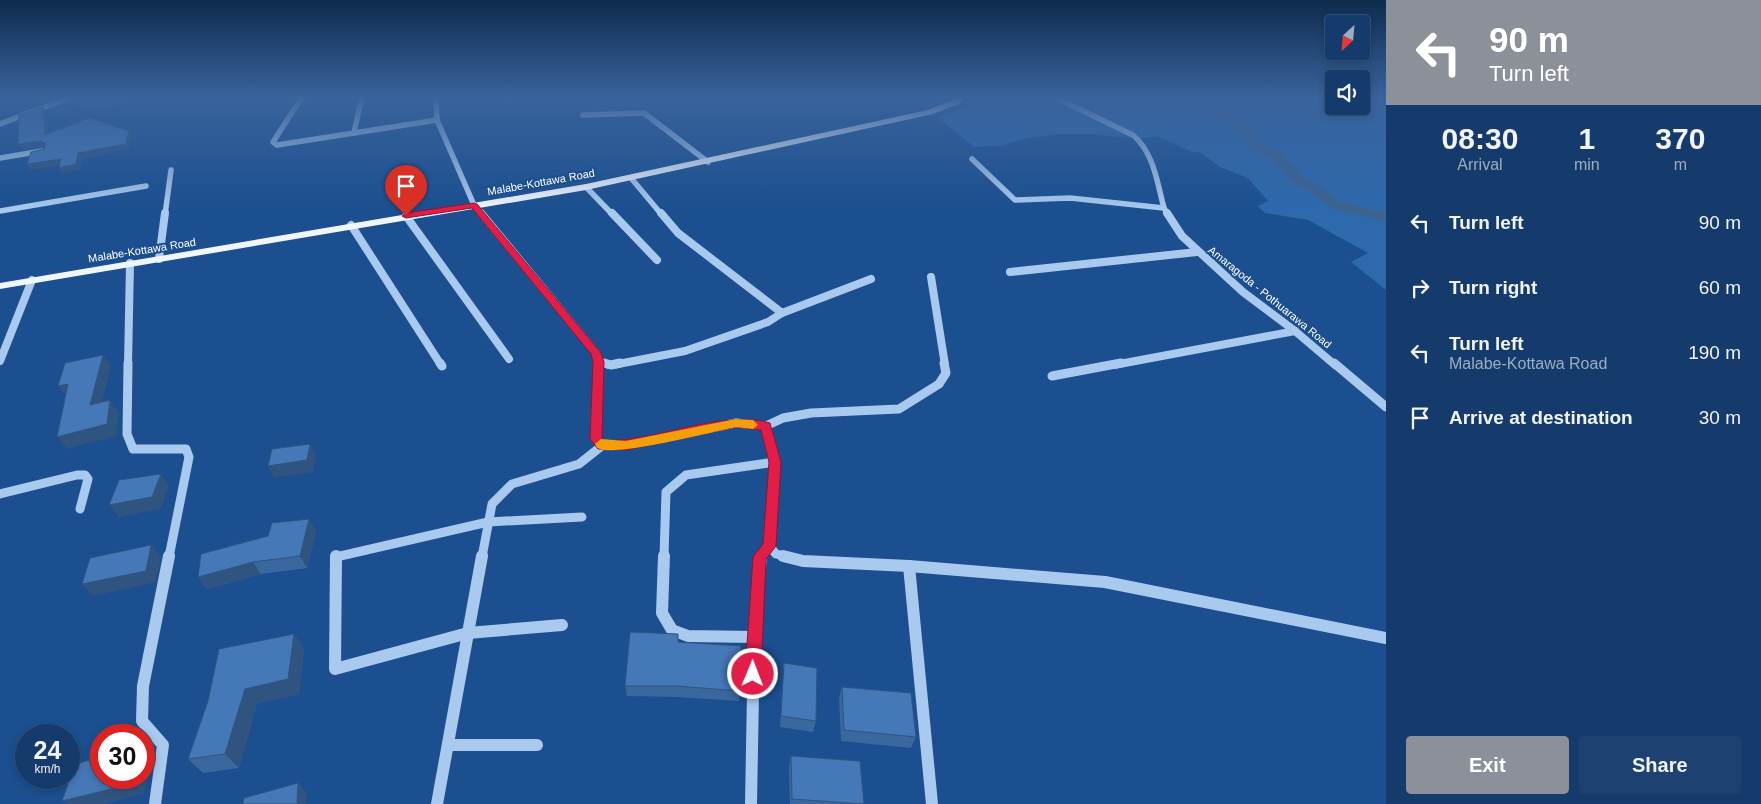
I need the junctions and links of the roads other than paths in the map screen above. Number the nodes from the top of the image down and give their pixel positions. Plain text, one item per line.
1 (278, 135) edge
2 (339, 135) edge
3 (442, 135) edge
4 (672, 135) edge
5 (830, 135) edge
6 (1132, 135) edge
7 (45, 151) edge
8 (0, 158) edge
9 (972, 159) dead end
10 (708, 162) junction
11 (171, 170) dead end
12 (630, 178) junction
13 (146, 186) dead end
14 (586, 186) junction
15 (474, 205) junction
16 (1164, 208) junction
17 (0, 211) edge
18 (406, 216) junction
19 (351, 225) junction
20 (1197, 252) junction
21 (159, 259) junction
22 (657, 260) dead end
23 (130, 262) junction
24 (1010, 272) dead end
25 (931, 277) dead end
26 (871, 279) dead end
27 (32, 280) junction
28 (0, 286) edge
29 (782, 313) junction
30 (1295, 331) junction
31 (509, 359) dead end
32 (0, 361) edge
33 (599, 362) junction
34 (442, 366) dead end
35 (1052, 376) dead end
36 (1386, 407) edge
37 (766, 426) junction
38 (602, 446) junction
39 (775, 462) junction
40 (0, 494) edge
41 (80, 509) dead end
42 (582, 517) dead end
43 (488, 522) junction
44 (769, 546) junction
45 (910, 566) junction
46 (562, 625) dead end
47 (468, 633) junction
48 (754, 637) junction
49 (1386, 638) edge
50 (448, 745) junction
51 (537, 745) dead end
52 (155, 804) edge
53 (437, 804) edge
54 (750, 804) edge
55 (932, 804) edge

1 - 2 street
3 - 15 street
4 - 10 street
5 - 10 main road, Malabe-Kottawa Road
6 - 16 street, Amaragoda - Pothuarawa Road
7 - 8 street
9 - 16 street
10 - 12 main road, Malabe-Kottawa Road
11 - 21 street
12 - 14 main road, Malabe-Kottawa Road
12 - 29 street
13 - 17 street
14 - 15 main road, Malabe-Kottawa Road
14 - 22 street
15 - 18 main road, Malabe-Kottawa Road
15 - 33 street
16 - 20 street, Amaragoda - Pothuarawa Road
18 - 19 main road, Malabe-Kottawa Road
18 - 31 street
19 - 21 main road, Malabe-Kottawa Road
19 - 34 street
20 - 24 street
20 - 30 street, Amaragoda - Pothuarawa Road
21 - 23 main road, Malabe-Kottawa Road
23 - 27 main road, Malabe-Kottawa Road
23 - 52 street
25 - 37 street
26 - 29 street
27 - 28 main road, Malabe-Kottawa Road
27 - 32 street
29 - 33 street
30 - 35 street
30 - 36 street, Amaragoda - Pothuarawa Road
33 - 38 street
37 - 38 street
37 - 39 street
38 - 43 street
39 - 44 street
39 - 48 street
40 - 41 street
42 - 43 street
43 - 47 street
43 - 47 street
44 - 45 street
44 - 48 street
45 - 49 street
45 - 55 street
46 - 47 street
47 - 50 street
48 - 54 street
50 - 51 street
50 - 53 street

